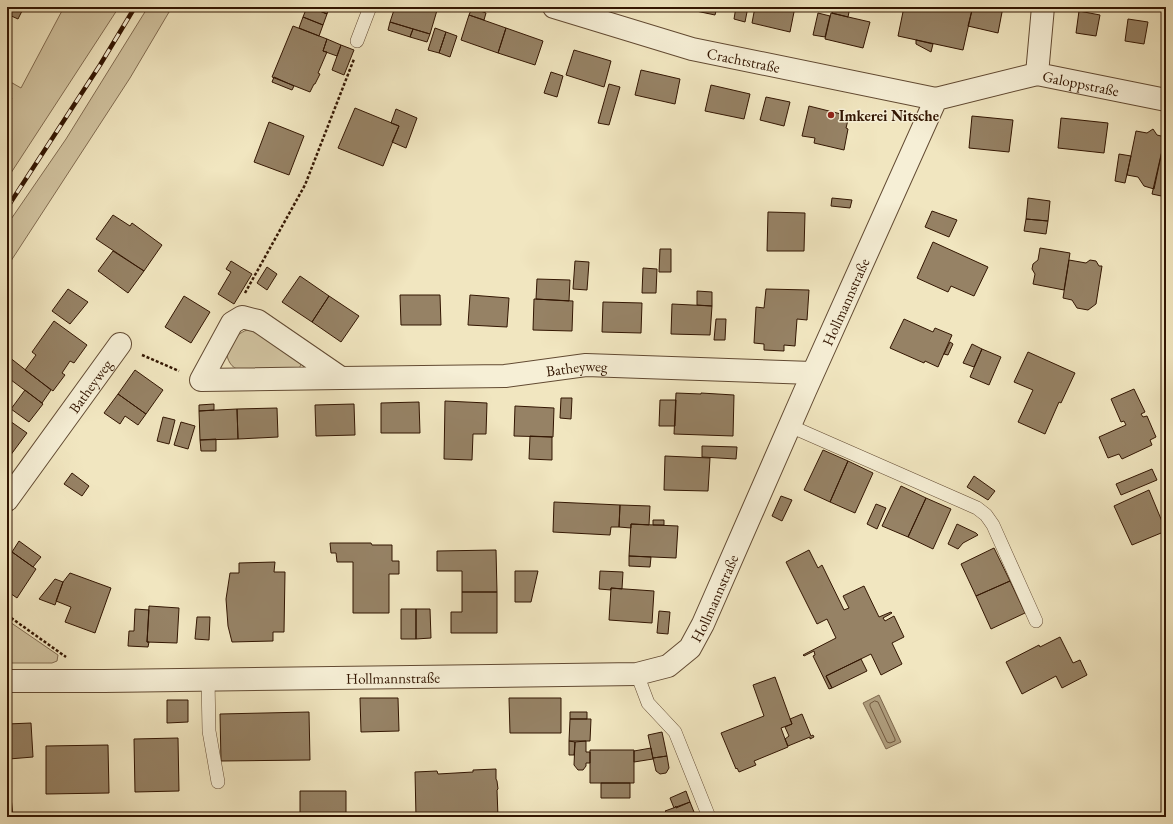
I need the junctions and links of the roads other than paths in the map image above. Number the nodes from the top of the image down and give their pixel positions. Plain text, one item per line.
1 (370, 7) edge
2 (554, 7) edge
3 (1043, 7) edge
4 (357, 41) road end
5 (1037, 74) junction
6 (936, 99) junction
7 (1166, 100) edge
8 (120, 344) road end
9 (812, 373) junction
10 (341, 378) junction
11 (790, 426) junction
12 (7, 500) edge
13 (1036, 621) dead end
14 (637, 674) junction
15 (208, 679) junction
16 (7, 681) edge
17 (218, 782) dead end
18 (709, 817) edge

1 - 4 lane
2 - 6 street, Crachtstraße
3 - 5 street, Galoppstraße
5 - 6 street
5 - 7 street, Galoppstraße
6 - 9 street, Hollmannstraße
8 - 12 street, Batheyweg
9 - 10 street, Batheyweg
9 - 11 street, Hollmannstraße
10 - 10 street, Batheyweg
11 - 13 lane
11 - 14 street, Hollmannstraße
14 - 15 street, Hollmannstraße
14 - 18 lane
15 - 16 street, Hollmannstraße
15 - 17 lane

